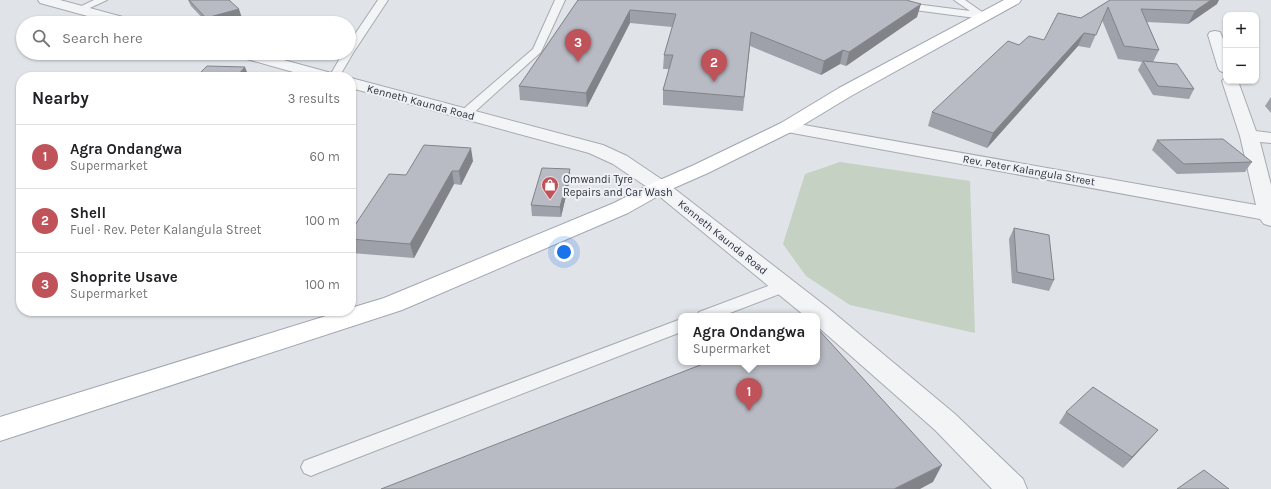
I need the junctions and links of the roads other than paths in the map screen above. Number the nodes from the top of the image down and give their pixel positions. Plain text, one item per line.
1 (45, 0) edge
2 (102, 0) edge
3 (383, 0) edge
4 (560, 0) edge
5 (959, 0) edge
6 (1014, 0) edge
7 (890, 4) edge
8 (78, 10) junction
9 (102, 16) edge
10 (983, 16) junction
11 (1215, 35) dead end
12 (356, 40) edge
13 (1223, 59) edge
14 (267, 60) edge
15 (344, 60) edge
16 (311, 72) edge
17 (337, 72) edge
18 (356, 84) edge
19 (1231, 84) edge
20 (465, 114) junction
21 (787, 127) junction
22 (1249, 136) junction
23 (1271, 138) edge
24 (660, 187) junction
25 (1270, 215) edge
26 (784, 286) junction
27 (713, 313) edge
28 (818, 313) edge
29 (820, 315) edge
30 (355, 316) edge
31 (356, 316) edge
32 (678, 326) edge
33 (0, 429) edge
34 (311, 467) dead end
35 (1012, 489) edge

1 - 8 street
2 - 8 lane
3 - 12 lane
4 - 20 lane
5 - 10 lane
6 - 10 main road
7 - 10 lane
8 - 9 street
10 - 21 main road
11 - 13 street
14 - 16 street
15 - 17 lane
18 - 20 street, Kenneth Kaunda Road
19 - 22 street
20 - 24 street, Kenneth Kaunda Road
21 - 24 main road
21 - 25 street, Rev. Peter Kalangula Street
22 - 23 street
22 - 25 street
24 - 26 street, Kenneth Kaunda Road
24 - 31 main road
26 - 27 lane
26 - 28 street, Kenneth Kaunda Road
29 - 35 street, Kenneth Kaunda Road
30 - 33 main road
32 - 34 lane

